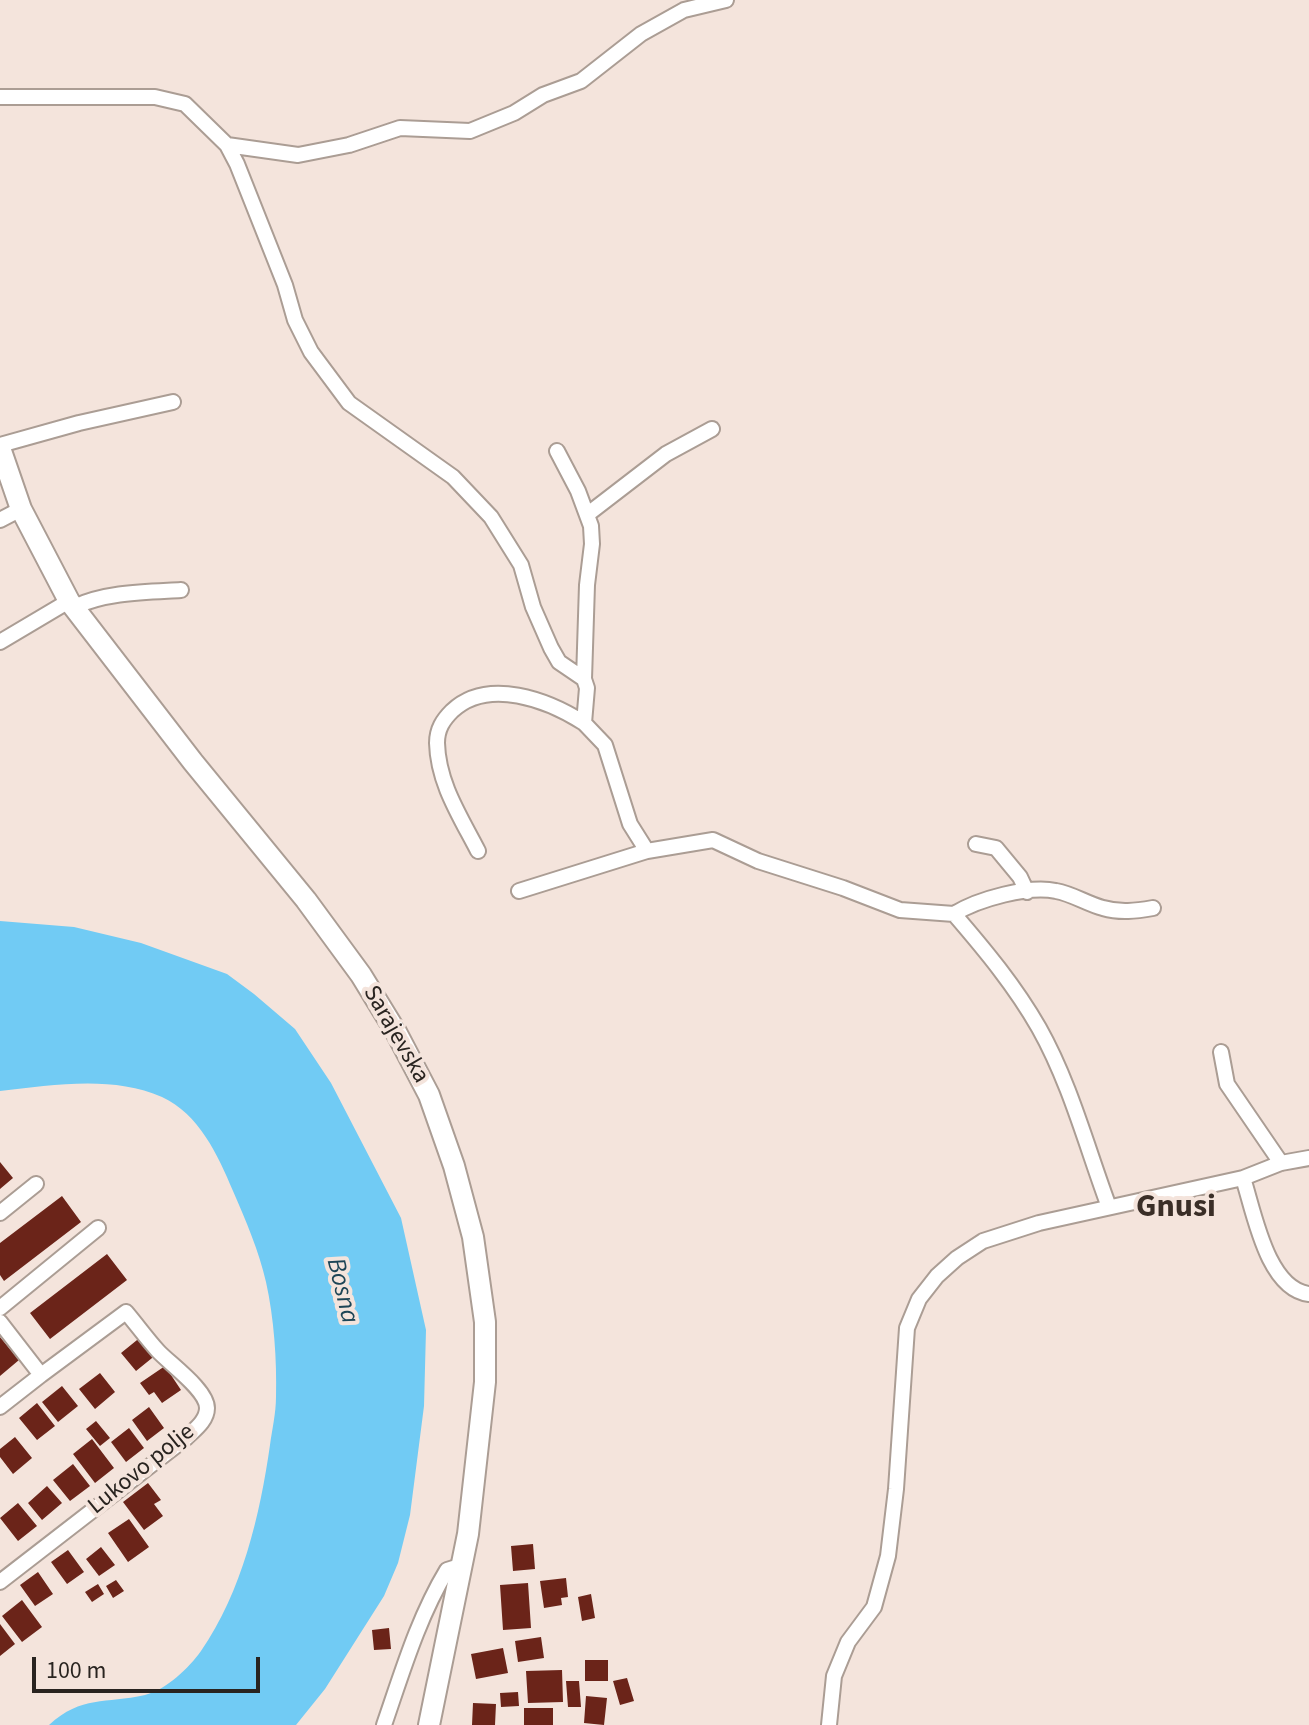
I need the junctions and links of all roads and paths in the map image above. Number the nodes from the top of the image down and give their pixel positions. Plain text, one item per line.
1 (726, 0) edge
2 (0, 97) edge
3 (227, 145) junction
4 (173, 402) dead end
5 (712, 429) dead end
6 (0, 447) edge
7 (557, 451) dead end
8 (21, 509) junction
9 (588, 514) junction
10 (0, 520) edge
11 (181, 590) dead end
12 (72, 604) junction
13 (0, 642) edge
14 (584, 679) junction
15 (584, 723) junction
16 (976, 844) dead end
17 (478, 851) dead end
18 (647, 851) junction
19 (519, 891) dead end
20 (1027, 892) junction
21 (1153, 908) dead end
22 (954, 914) junction
23 (1221, 1052) dead end
24 (1309, 1158) edge
25 (1281, 1163) junction
26 (1243, 1178) junction
27 (36, 1184) dead end
28 (1109, 1207) junction
29 (0, 1213) edge
30 (98, 1228) dead end
31 (1309, 1294) edge
32 (0, 1308) edge
33 (0, 1322) edge
34 (41, 1375) junction
35 (0, 1407) edge
36 (463, 1565) junction
37 (0, 1582) edge
38 (384, 1725) edge
39 (429, 1725) edge
40 (829, 1725) edge

1 - 3 street
2 - 3 street
3 - 14 street
4 - 6 street
5 - 9 street
6 - 8 main road, Sarajevska
7 - 9 street
8 - 10 street
8 - 12 main road, Sarajevska
9 - 14 street
11 - 12 street
12 - 13 street
12 - 36 main road, Sarajevska
14 - 15 street
15 - 17 street
15 - 18 street
16 - 20 street
18 - 19 street
18 - 22 street
20 - 21 street
20 - 22 street
22 - 28 street
23 - 25 street
24 - 25 street
25 - 26 street
26 - 28 street
26 - 31 street
27 - 29 street
28 - 40 street
30 - 32 street
33 - 34 street
34 - 35 street, Lukovo polje
34 - 37 street, Lukovo polje
36 - 38 street
36 - 39 main road, Sarajevska

